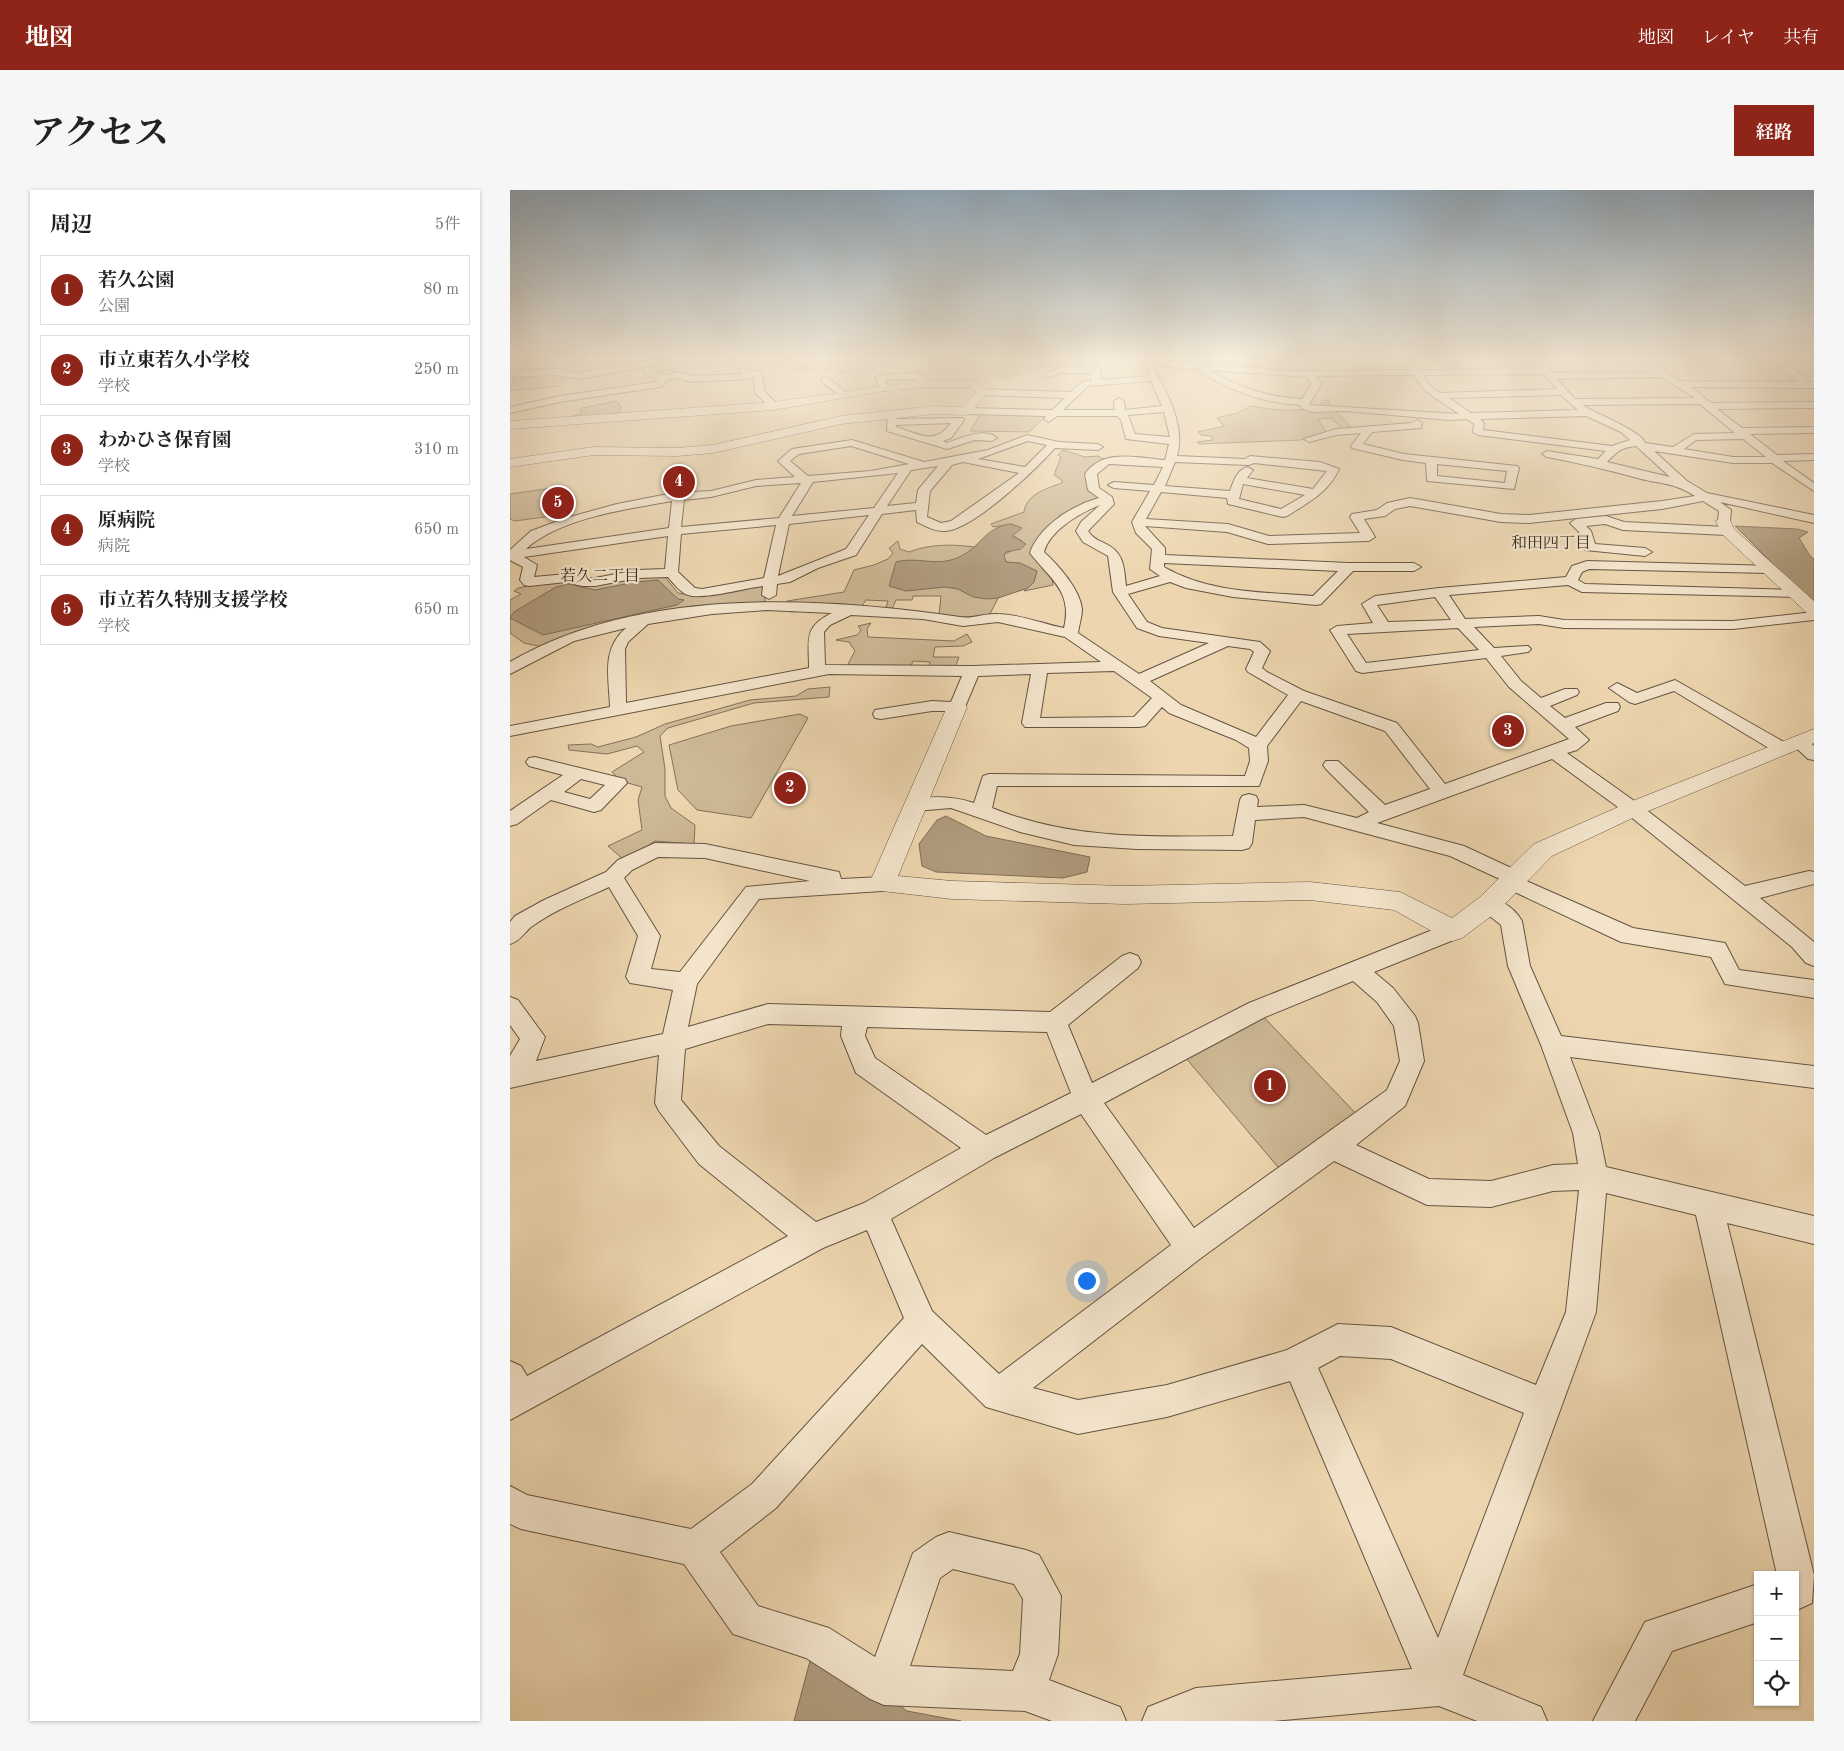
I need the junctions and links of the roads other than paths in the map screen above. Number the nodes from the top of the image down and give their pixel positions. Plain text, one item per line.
1 (800, 428) edge
2 (891, 428) edge
3 (953, 428) edge
4 (1040, 428) edge
5 (1125, 428) edge
6 (1174, 428) edge
7 (1393, 428) edge
8 (1397, 428) edge
9 (1478, 428) edge
10 (1622, 428) edge
11 (1735, 428) edge
12 (1814, 430) edge
13 (1368, 431) junction
14 (1742, 434) junction
15 (1509, 437) junction
16 (992, 438) dead end
17 (1027, 438) junction
18 (1309, 438) dead end
19 (1417, 438) dead end
20 (1175, 441) junction
21 (933, 442) junction
22 (1642, 444) junction
23 (1053, 445) junction
24 (1247, 445) dead end
25 (1098, 446) dead end
26 (1369, 448) junction
27 (1524, 449) dead end
28 (1614, 449) junction
29 (1674, 451) junction
30 (882, 452) junction
31 (1539, 452) dead end
32 (1403, 453) junction
33 (856, 456) dead end
34 (1356, 456) dead end
35 (1814, 457) edge
36 (963, 459) junction
37 (1774, 459) junction
38 (1249, 460) junction
39 (1432, 460) junction
40 (948, 462) junction
41 (1170, 462) junction
42 (510, 463) edge
43 (808, 463) dead end
44 (1384, 463) dead end
45 (1600, 463) junction
46 (905, 464) junction
47 (789, 465) junction
48 (1787, 468) junction
49 (1814, 468) edge
50 (1028, 472) junction
51 (803, 477) junction
52 (1239, 480) junction
53 (1683, 483) junction
54 (1813, 487) edge
55 (1156, 488) junction
56 (1111, 492) junction
57 (1316, 493) junction
58 (1234, 495) junction
59 (1705, 495) junction
60 (678, 497) junction
61 (922, 506) junction
62 (879, 511) junction
63 (1814, 519) edge
64 (783, 521) junction
65 (1138, 522) junction
66 (1726, 526) junction
67 (674, 531) junction
68 (1362, 537) junction
69 (1268, 540) junction
70 (1659, 553) dead end
71 (1708, 555) dead end
72 (511, 556) edge
73 (1159, 559) junction
74 (1260, 563) junction
75 (1764, 563) junction
76 (1349, 567) junction
77 (1377, 567) junction
78 (1414, 567) dead end
79 (671, 573) junction
80 (1171, 577) junction
81 (770, 581) junction
82 (1571, 581) junction
83 (1120, 592) junction
84 (1439, 592) junction
85 (1795, 594) junction
86 (1259, 595) junction
87 (768, 605) junction
88 (1814, 610) edge
89 (849, 611) junction
90 (1814, 616) edge
91 (644, 620) junction
92 (1461, 623) junction
93 (1383, 627) junction
94 (1070, 634) junction
95 (1229, 640) junction
96 (1523, 649) dead end
97 (1488, 651) junction
98 (1119, 666) junction
99 (510, 668) edge
100 (1040, 669) junction
101 (817, 670) junction
102 (972, 671) junction
103 (1139, 680) junction
104 (1617, 688) dead end
105 (1571, 692) dead end
106 (1298, 694) junction
107 (1162, 697) junction
108 (1539, 704) junction
109 (957, 707) junction
110 (1612, 707) dead end
111 (618, 710) junction
112 (881, 714) dead end
113 (1564, 725) junction
114 (510, 731) edge
115 (1803, 745) edge
116 (1258, 746) junction
117 (1554, 752) junction
118 (535, 762) dead end
119 (1332, 765) dead end
120 (578, 772) junction
121 (1252, 782) junction
122 (1441, 791) junction
123 (550, 794) junction
124 (915, 805) junction
125 (1633, 809) junction
126 (982, 811) junction
127 (1382, 812) junction
128 (1246, 814) junction
129 (510, 820) edge
130 (1359, 825) junction
131 (613, 877) junction
132 (1809, 878) dead end
133 (1513, 880) junction
134 (882, 884) junction
135 (1740, 894) junction
136 (1489, 904) junction
137 (1453, 931) junction
138 (510, 936) edge
139 (1814, 958) edge
140 (1130, 962) dead end
141 (1357, 971) junction
142 (686, 982) junction
143 (1814, 989) edge
144 (510, 1007) edge
145 (856, 1017) junction
146 (1055, 1022) junction
147 (673, 1042) junction
148 (1553, 1045) junction
149 (510, 1075) edge
150 (1814, 1077) edge
151 (1086, 1099) junction
152 (1332, 1147) junction
153 (984, 1149) junction
154 (1594, 1176) junction
155 (1708, 1204) junction
156 (874, 1213) junction
157 (1814, 1230) edge
158 (813, 1238) junction
159 (1191, 1248) junction
160 (921, 1322) junction
161 (1298, 1361) junction
162 (513, 1392) edge
163 (998, 1395) junction
164 (1544, 1405) junction
165 (510, 1504) edge
166 (695, 1548) junction
167 (1803, 1588) edge
168 (1754, 1604) edge
169 (884, 1685) junction
170 (1439, 1686) junction
171 (1025, 1691) junction
172 (1106, 1721) edge
173 (1162, 1721) edge
174 (1527, 1721) edge
175 (1613, 1721) edge

1 - 42 street
2 - 21 street
3 - 21 street
4 - 17 street
5 - 20 street
6 - 20 street
7 - 13 street
8 - 19 street
9 - 15 street
10 - 22 street
11 - 14 street
12 - 14 street
13 - 18 street
13 - 26 street
14 - 29 street
14 - 37 street
15 - 27 street
15 - 28 street
16 - 21 street
17 - 23 street
17 - 36 street
20 - 41 street
22 - 28 street
22 - 29 street
22 - 53 street
23 - 25 street
23 - 50 street
24 - 38 street
26 - 32 street
26 - 34 street
28 - 45 street
29 - 37 street
30 - 33 street
30 - 46 street
30 - 47 street
31 - 45 street
32 - 39 street
32 - 44 street
35 - 37 street
36 - 40 street
36 - 50 street
37 - 48 street
38 - 41 street
38 - 52 street
38 - 57 street
39 - 39 street
40 - 46 street
40 - 61 street
41 - 55 street
41 - 56 street
43 - 47 street
45 - 53 street
46 - 51 street
46 - 62 street
47 - 51 street
48 - 49 street
48 - 54 street
50 - 61 street
51 - 60 street
51 - 64 street
52 - 57 street
52 - 58 street
53 - 59 street
55 - 56 street
55 - 58 street
55 - 65 street
56 - 83 street
56 - 94 street
57 - 58 street
59 - 63 street
59 - 66 street
59 - 68 street
60 - 67 street
60 - 72 street
61 - 62 street
62 - 64 street
62 - 81 street
64 - 67 street
64 - 81 street
65 - 69 street
65 - 73 street
66 - 70 street
66 - 75 street
67 - 72 street
67 - 79 street
68 - 69 street
68 - 77 street
69 - 74 street
71 - 75 street
72 - 79 street
73 - 74 street
73 - 80 street
74 - 76 street
74 - 86 street
75 - 82 street
75 - 85 street
76 - 77 street
76 - 86 street
77 - 78 street
79 - 81 street
80 - 83 street
80 - 86 street
81 - 87 street
82 - 84 street
82 - 85 street
83 - 95 street
84 - 92 street
84 - 93 street
85 - 88 street
87 - 89 street
87 - 91 street
89 - 94 street
89 - 101 street
90 - 92 street
91 - 99 street
91 - 111 street
92 - 93 street
92 - 97 street
93 - 97 street
94 - 98 street
95 - 103 street
95 - 106 street
96 - 97 street
97 - 108 street
98 - 100 street
98 - 103 street
100 - 102 street
100 - 107 street
101 - 102 street
101 - 111 street
102 - 109 street
103 - 107 street
104 - 115 street
105 - 108 street
106 - 116 street
106 - 122 street
107 - 116 street
108 - 113 street
109 - 112 street
109 - 124 street
110 - 113 street
111 - 114 street
113 - 117 street
115 - 125 street
116 - 121 street
117 - 122 street
117 - 125 street
118 - 120 street
119 - 127 street
120 - 123 street
120 - 123 street
121 - 126 street
121 - 128 street
122 - 127 street
123 - 129 street
124 - 126 street
124 - 134 street
125 - 133 street
125 - 135 street
126 - 128 street
127 - 130 street
128 - 130 street
130 - 133 street
131 - 134 street
131 - 138 street
131 - 142 street
132 - 135 street
133 - 136 street
133 - 143 street
134 - 137 street
134 - 142 street
135 - 139 street
136 - 137 street
136 - 148 street
137 - 141 street
140 - 146 street
141 - 151 street
141 - 152 street
142 - 147 street
144 - 149 street
145 - 146 street
145 - 147 street
145 - 153 street
146 - 151 street
147 - 149 street
147 - 158 street
148 - 150 street
148 - 154 street
151 - 153 street
151 - 159 street
152 - 154 street
152 - 159 street
153 - 156 street
154 - 155 street
154 - 164 street
155 - 157 street
155 - 167 street
156 - 158 street
156 - 160 street
158 - 162 street
159 - 163 street
160 - 163 street
160 - 166 street
161 - 163 street
161 - 164 street
161 - 170 street
164 - 170 street
165 - 166 street
166 - 169 street
168 - 175 street
169 - 171 street
169 - 171 street
170 - 173 street
170 - 174 street
171 - 172 street

